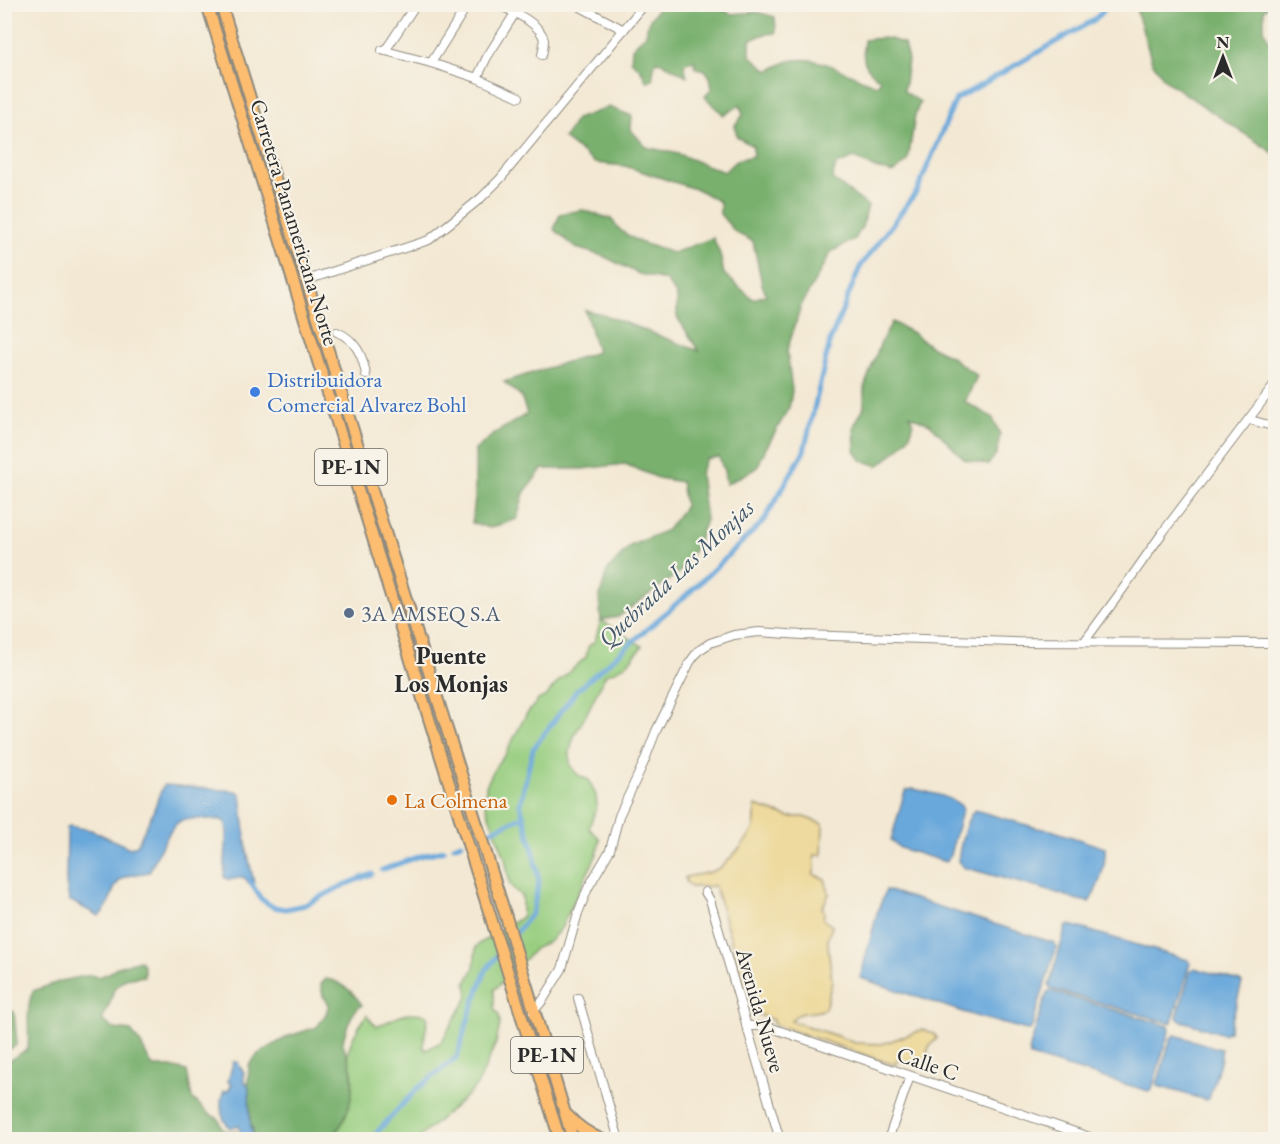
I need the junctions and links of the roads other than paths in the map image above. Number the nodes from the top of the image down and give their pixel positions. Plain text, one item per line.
1 (207, 4) edge
2 (221, 4) edge
3 (416, 4) edge
4 (468, 4) edge
5 (497, 4) edge
6 (521, 4) edge
7 (575, 4) edge
8 (645, 4) edge
9 (516, 14) junction
10 (624, 30) junction
11 (542, 55) dead end
12 (431, 63) junction
13 (477, 78) junction
14 (519, 97) dead end
15 (307, 280) junction
16 (312, 296) junction
17 (300, 300) junction
18 (337, 332) dead end
19 (366, 375) dead end
20 (1275, 382) edge
21 (1254, 421) dead end
22 (1275, 427) edge
23 (1084, 642) junction
24 (1275, 643) edge
25 (452, 794) junction
26 (468, 798) junction
27 (705, 892) dead end
28 (578, 998) dead end
29 (533, 1012) junction
30 (746, 1026) junction
31 (910, 1076) junction
32 (564, 1111) junction
33 (1082, 1137) edge
34 (560, 1140) edge
35 (573, 1140) edge
36 (603, 1140) edge
37 (619, 1140) edge
38 (780, 1140) edge
39 (888, 1140) edge
40 (1098, 1140) edge

1 - 17 highway, Carretera Panamericana Norte / PE-1N
2 - 15 highway, Carretera Panamericana Norte / PE-1N
3 - 12 street
4 - 12 street
5 - 9 street
6 - 9 street
7 - 10 street
8 - 10 street
9 - 11 street
9 - 13 street
10 - 15 street
12 - 13 street
13 - 14 street
15 - 16 highway, Carretera Panamericana Norte / PE-1N
16 - 17 highway
16 - 26 highway, Carretera Panamericana Norte / PE-1N
17 - 25 highway, Carretera Panamericana Norte / PE-1N
18 - 19 street
20 - 23 street
21 - 22 street
23 - 24 street
23 - 29 street
25 - 26 highway
25 - 34 highway, Carretera Panamericana Norte / PE-1N
26 - 29 highway, Carretera Panamericana Norte / PE-1N
27 - 30 street, Avenida Nueve
28 - 37 street
29 - 32 highway, Carretera Panamericana Norte / PE-1N
30 - 31 street, Calle C
30 - 38 street, Avenida Nueve
31 - 33 street, Calle C
31 - 39 street
32 - 35 highway, Carretera Panamericana Norte / PE-1N
32 - 36 highway
33 - 40 street, Calle C

